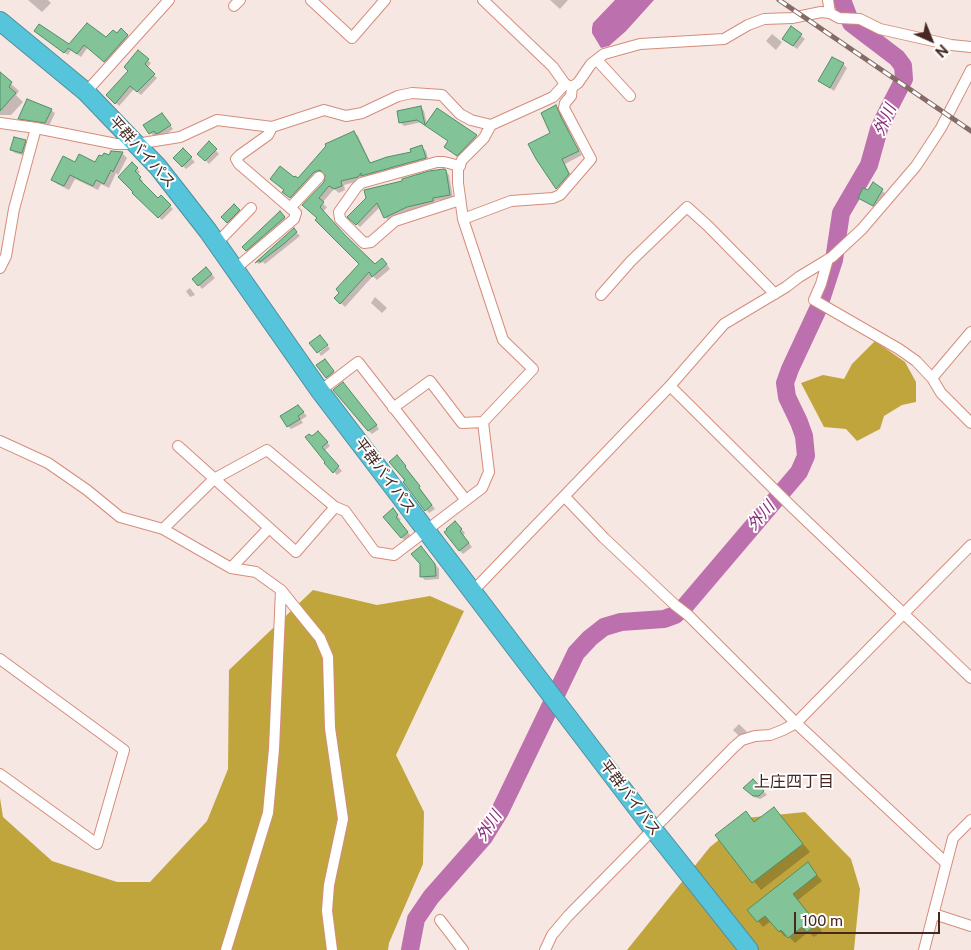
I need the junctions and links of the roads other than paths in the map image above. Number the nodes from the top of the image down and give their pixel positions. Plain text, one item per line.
1 (169, 0) edge
2 (311, 0) edge
3 (385, 0) edge
4 (483, 0) edge
5 (828, 0) edge
6 (834, 16) junction
7 (0, 21) edge
8 (971, 47) edge
9 (597, 60) junction
10 (971, 70) edge
11 (568, 86) junction
12 (86, 92) junction
13 (630, 96) dead end
14 (0, 123) edge
15 (491, 124) junction
16 (272, 127) junction
17 (36, 128) junction
18 (136, 144) junction
19 (460, 166) junction
20 (318, 177) dead end
21 (460, 200) junction
22 (251, 208) dead end
23 (290, 208) junction
24 (463, 219) junction
25 (217, 243) junction
26 (830, 258) junction
27 (0, 268) edge
28 (234, 268) junction
29 (775, 294) junction
30 (601, 295) dead end
31 (971, 332) edge
32 (932, 378) junction
33 (670, 386) junction
34 (320, 391) junction
35 (393, 408) junction
36 (483, 422) junction
37 (971, 423) edge
38 (0, 441) edge
39 (178, 446) dead end
40 (214, 479) junction
41 (565, 497) junction
42 (465, 500) junction
43 (335, 506) junction
44 (269, 528) junction
45 (163, 529) junction
46 (426, 529) junction
47 (971, 544) edge
48 (230, 568) junction
49 (281, 590) junction
50 (473, 591) junction
51 (903, 613) junction
52 (0, 658) edge
53 (971, 678) edge
54 (796, 723) junction
55 (0, 774) edge
56 (971, 820) edge
57 (653, 829) junction
58 (946, 863) junction
59 (934, 914) junction
60 (440, 920) dead end
61 (971, 926) edge
62 (226, 950) edge
63 (332, 950) edge
64 (463, 950) edge
65 (545, 950) edge
66 (749, 950) edge
67 (924, 950) edge

1 - 12 street
2 - 3 street
4 - 11 street
5 - 6 street
6 - 8 street
6 - 9 street
7 - 12 highway, 平群バイパス
9 - 11 street
9 - 13 street
10 - 26 street
11 - 15 street
11 - 24 street
12 - 18 highway, 平群バイパス
14 - 17 street
15 - 16 street
15 - 19 street
16 - 18 street
16 - 23 street
17 - 18 street
17 - 27 street
18 - 25 highway, 平群バイパス
19 - 21 street
19 - 21 street
20 - 23 street
21 - 24 street
22 - 25 street
23 - 28 street
24 - 36 street
25 - 28 highway, 平群バイパス
26 - 29 street
26 - 32 street
28 - 34 highway, 平群バイパス
29 - 30 street
29 - 33 street
31 - 32 street
32 - 37 street
33 - 41 street
33 - 51 street
34 - 35 street
34 - 46 highway, 平群バイパス
35 - 36 street
35 - 42 street
36 - 42 street
38 - 45 street
39 - 40 street
40 - 43 street
40 - 44 street
40 - 45 street
41 - 50 street
41 - 54 street
42 - 46 street
43 - 44 street
43 - 46 street
44 - 48 street
45 - 48 street
46 - 50 highway, 平群バイパス
47 - 51 street
48 - 49 street
49 - 62 street
49 - 63 street
50 - 57 highway, 平群バイパス
51 - 53 street
51 - 54 street
52 - 55 street
54 - 57 street
54 - 58 street
56 - 58 street
57 - 65 street
57 - 66 highway, 平群バイパス
58 - 59 street
59 - 61 street
59 - 67 street
60 - 64 street

